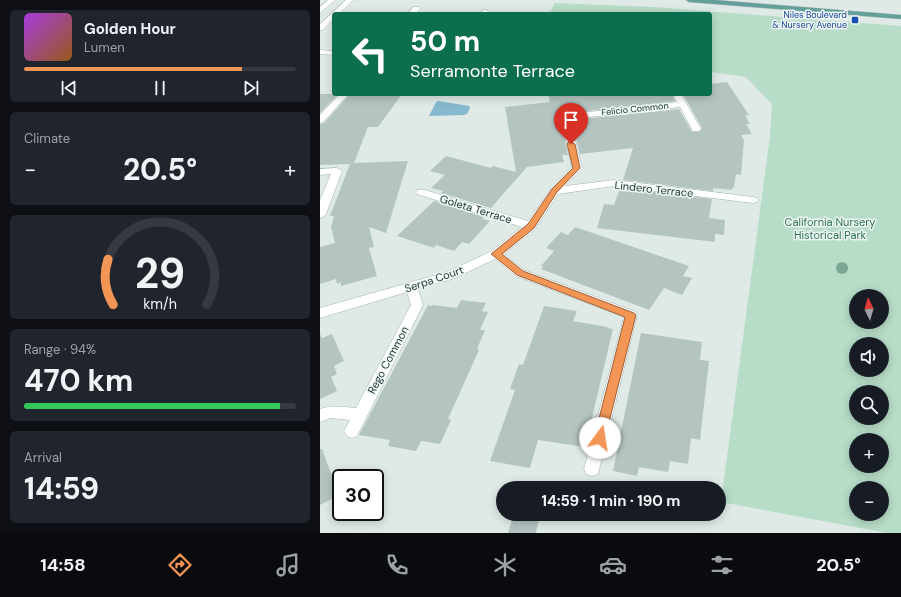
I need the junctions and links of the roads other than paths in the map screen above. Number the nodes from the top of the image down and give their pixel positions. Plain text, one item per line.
1 (332, 0) edge
2 (350, 0) edge
3 (689, 0) edge
4 (773, 3) edge
5 (320, 11) edge
6 (336, 12) edge
7 (332, 16) edge
8 (901, 17) edge
9 (320, 28) edge
10 (320, 52) edge
11 (332, 53) edge
12 (343, 96) edge
13 (678, 96) edge
14 (682, 104) junction
15 (564, 116) joint
16 (320, 120) edge
17 (696, 129) dead end
18 (320, 172) edge
19 (554, 191) junction
20 (420, 192) dead end
21 (753, 200) dead end
22 (320, 214) edge
23 (531, 226) junction
24 (496, 254) junction
25 (412, 288) junction
26 (320, 313) edge
27 (359, 415) junction
28 (320, 416) edge
29 (352, 431) dead end
30 (592, 469) dead end

1 - 5 street
2 - 6 street
3 - 4 main road
4 - 8 main road
7 - 9 street
10 - 11 street
12 - 16 street
13 - 14 street, Felicio Common
14 - 15 street, Felicio Common
14 - 17 street, Felicio Common
15 - 19 street, Serpa Court
18 - 22 street
19 - 21 street, Lindero Terrace
19 - 23 street, Serpa Court
20 - 23 street, Goleta Terrace
23 - 24 street, Serpa Court
24 - 25 street, Serpa Court
24 - 30 street
25 - 26 street, Serpa Court
25 - 27 street, Rego Common
27 - 28 street
27 - 29 street, Rego Common

